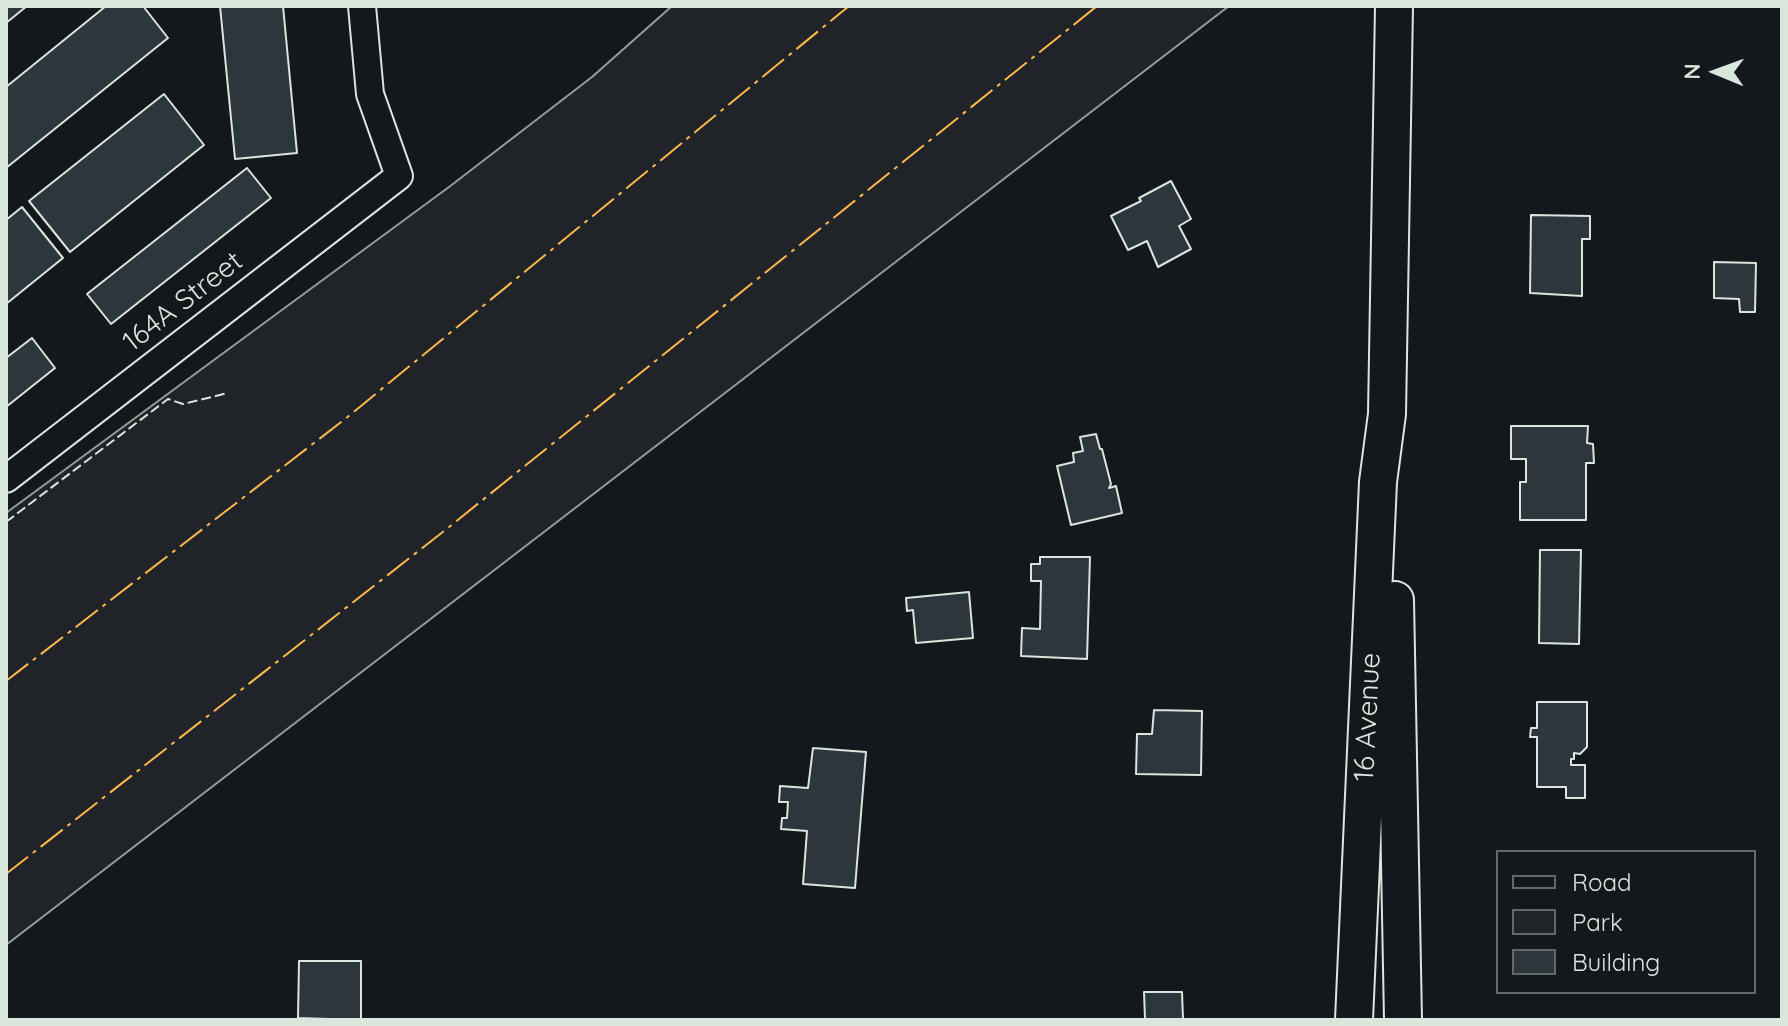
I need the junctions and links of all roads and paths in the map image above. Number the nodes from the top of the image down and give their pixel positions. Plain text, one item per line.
1 (362, 6) edge
2 (1394, 6) edge
3 (1387, 414) junction
4 (6, 479) edge
5 (1354, 1020) edge
6 (1403, 1020) edge

1 - 4 street, 164A Street
2 - 3 main road, 16 Avenue
3 - 5 main road, 16 Avenue
3 - 6 main road, 16 Avenue

